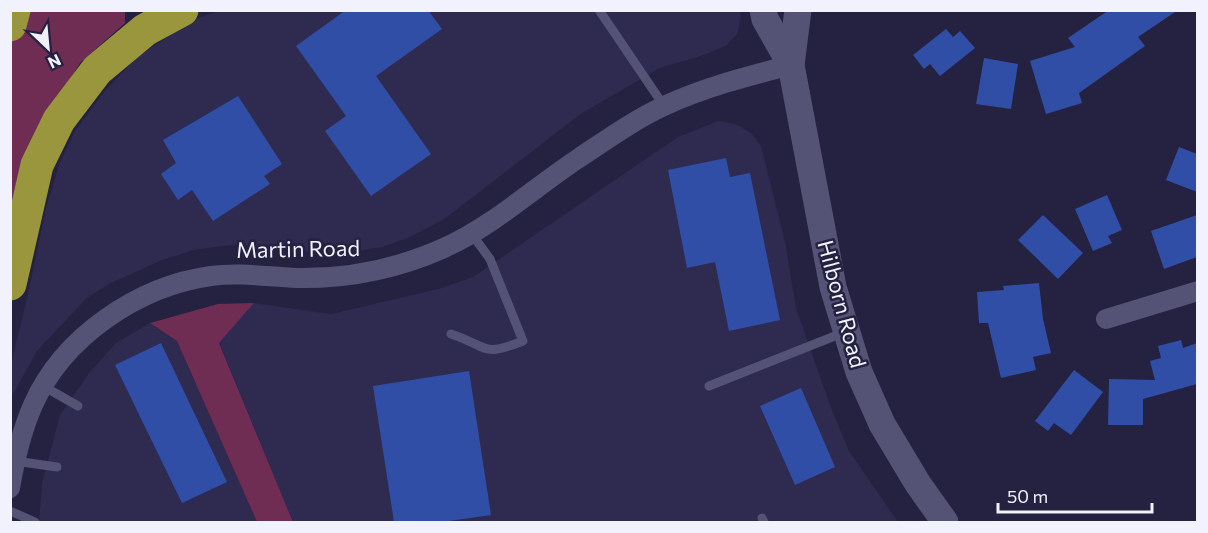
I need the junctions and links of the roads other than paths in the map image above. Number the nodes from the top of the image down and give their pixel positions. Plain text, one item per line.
1 (14, 10) edge
2 (182, 10) edge
3 (599, 10) edge
4 (763, 10) edge
5 (798, 10) edge
6 (10, 26) edge
7 (791, 65) junction
8 (664, 106) junction
9 (471, 233) junction
10 (10, 284) edge
11 (1197, 291) edge
12 (1106, 318) dead end
13 (845, 332) junction
14 (451, 334) dead end
15 (43, 386) junction
16 (709, 386) dead end
17 (78, 406) dead end
18 (15, 461) junction
19 (57, 467) dead end
20 (10, 488) edge
21 (10, 511) edge
22 (35, 522) edge
23 (945, 522) edge

1 - 6 highway
2 - 10 highway
3 - 8 lane
4 - 7 street, Hilborn Road
5 - 7 street, Hilborn Road
7 - 8 street, Martin Road
7 - 13 street, Hilborn Road
8 - 9 street, Martin Road
9 - 14 lane
9 - 15 street, Martin Road
11 - 12 street
13 - 16 lane
13 - 23 street, Hilborn Road
15 - 17 lane
15 - 18 street, Martin Road
18 - 19 lane
18 - 20 street, Martin Road
21 - 22 lane

